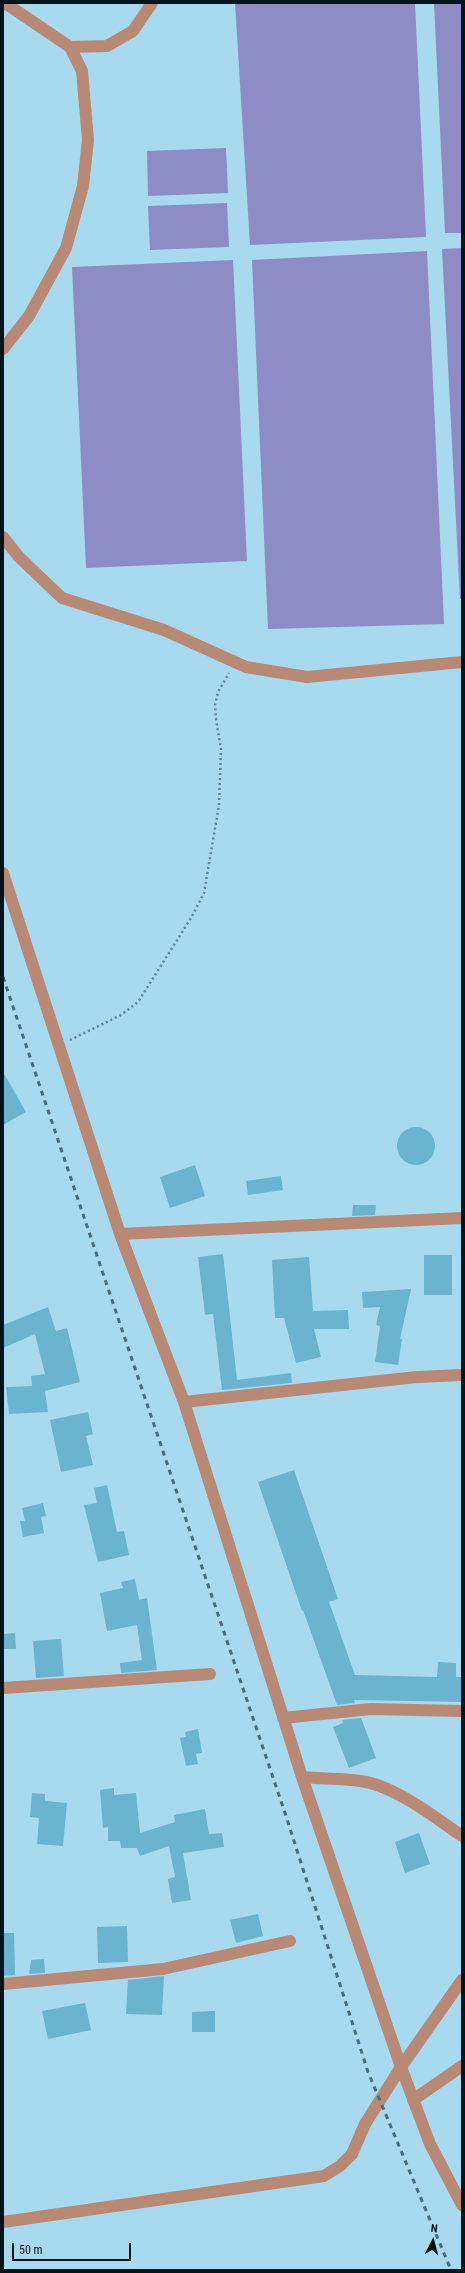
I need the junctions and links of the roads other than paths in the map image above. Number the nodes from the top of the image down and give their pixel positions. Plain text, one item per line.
1 (5, 3) edge
2 (152, 3) edge
3 (70, 47) junction
4 (3, 349) edge
5 (3, 538) edge
6 (462, 662) edge
7 (3, 873) edge
8 (462, 1218) edge
9 (120, 1234) junction
10 (462, 1375) edge
11 (184, 1402) junction
12 (210, 1674) dead end
13 (3, 1688) edge
14 (462, 1710) edge
15 (283, 1718) junction
16 (302, 1777) junction
17 (462, 1836) edge
18 (290, 1941) dead end
19 (462, 1980) edge
20 (3, 1984) edge
21 (462, 2066) edge
22 (401, 2067) junction
23 (412, 2100) junction
24 (462, 2205) edge
25 (3, 2222) edge

1 - 3 street
2 - 3 street
3 - 4 street
5 - 6 street
7 - 9 street
8 - 9 street
9 - 11 street
10 - 11 street
11 - 15 street
12 - 13 street
14 - 15 street
15 - 16 street
16 - 17 street
16 - 22 street
18 - 20 street
19 - 22 street
21 - 23 street
22 - 23 street
22 - 25 street
23 - 24 street

